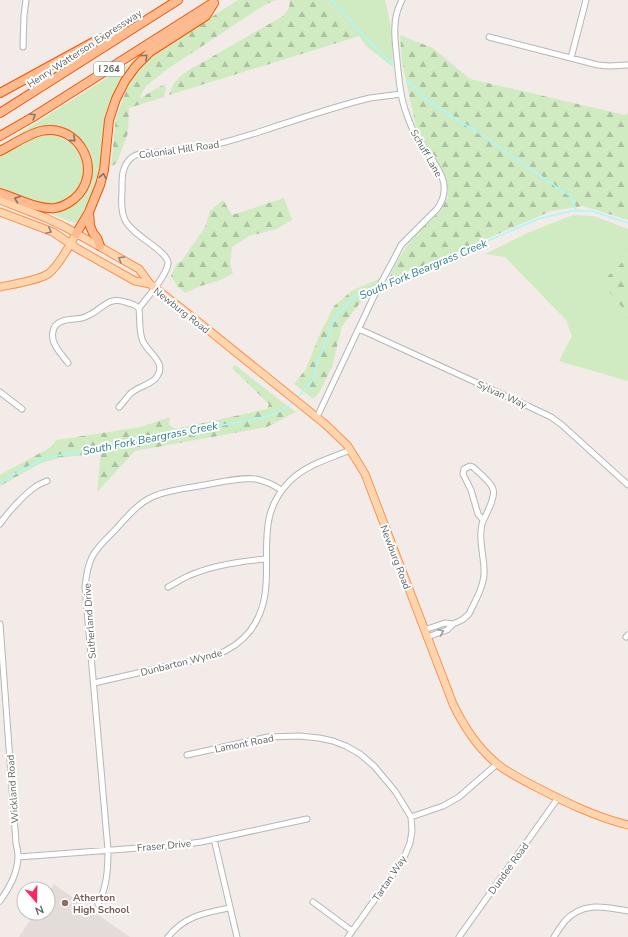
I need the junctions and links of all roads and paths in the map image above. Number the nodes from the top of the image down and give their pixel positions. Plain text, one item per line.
1 (26, 0) edge
2 (178, 0) edge
3 (401, 0) edge
4 (586, 0) edge
5 (216, 1) edge
6 (129, 31) junction
7 (489, 38) dead end
8 (23, 47) dead end
9 (571, 58) junction
10 (628, 65) edge
11 (0, 93) edge
12 (401, 94) junction
13 (0, 113) edge
14 (0, 136) edge
15 (0, 151) edge
16 (0, 193) edge
17 (0, 200) edge
18 (0, 212) edge
19 (89, 212) junction
20 (76, 234) junction
21 (71, 244) junction
22 (100, 246) junction
23 (152, 286) junction
24 (0, 287) edge
25 (139, 308) junction
26 (359, 330) junction
27 (68, 363) dead end
28 (0, 392) edge
29 (119, 407) dead end
30 (22, 409) dead end
31 (317, 417) junction
32 (350, 450) junction
33 (47, 481) dead end
34 (628, 485) edge
35 (281, 490) junction
36 (484, 520) junction
37 (0, 524) edge
38 (266, 559) junction
39 (168, 587) dead end
40 (0, 624) edge
41 (426, 634) junction
42 (1, 646) edge
43 (2, 657) edge
44 (94, 683) junction
45 (187, 755) dead end
46 (497, 764) junction
47 (558, 798) junction
48 (411, 817) junction
49 (308, 819) dead end
50 (628, 825) edge
51 (214, 839) junction
52 (108, 850) junction
53 (18, 857) junction
54 (0, 901) edge
55 (313, 902) dead end
56 (98, 904) dead end
57 (229, 908) junction
58 (628, 911) edge
59 (352, 930) junction
60 (168, 937) edge
61 (237, 937) edge
62 (348, 937) edge
63 (459, 937) edge
64 (554, 937) edge

1 - 8 street
2 - 6 highway, Henry Watterson Expressway / I 264
3 - 12 street, Schuff Lane
4 - 9 street
14 -> 5 highway, I 264
19 -> 5 highway
6 - 11 highway
6 - 13 highway, Henry Watterson Expressway / I 264
7 - 9 street
9 - 10 street
12 - 23 street, Colonial Hill Road
12 - 26 street, Schuff Lane
15 -> 16 highway
17 - 20 main road, Newburg Road
18 -> 21 main road, Newburg Road
19 - 20 highway
19 - 22 highway
20 - 21 main road
20 - 22 main road, Newburg Road
21 - 23 main road, Newburg Road
21 - 24 main road
23 -> 22 main road, Newburg Road
23 - 25 street
23 - 31 main road, Newburg Road
25 - 27 street
25 - 29 street
26 - 31 street, Schuff Lane
26 - 34 street, Sylvan Way
28 - 30 street
31 - 32 main road, Newburg Road
32 - 35 street, Dunbarton Wynde
32 - 41 main road, Newburg Road
33 - 37 street
35 - 38 street, Dunbarton Wynde
35 - 44 street, Sutherland Drive
36 - 36 street
36 - 41 street
38 - 39 street
38 - 44 street, Dunbarton Wynde
40 - 42 street, Wickland Road
41 - 46 main road, Newburg Road
42 - 43 street, Wickland Road
43 - 53 street, Wickland Road
44 - 52 street, Sutherland Drive
45 - 48 street, Lamont Road
46 - 47 main road, Newburg Road
46 - 48 street
47 - 50 main road, Newburg Road
47 - 63 street, Dundee Road
48 - 59 street, Tartan Way
49 - 51 street, Fraser Drive
51 - 52 street, Fraser Drive
51 - 57 street
52 - 53 street, Fraser Drive
52 - 56 street, Sutherland Drive
53 - 54 street, Wickland Road
55 - 59 street
57 - 60 street
57 - 61 street
58 - 64 street
59 - 62 street, Tartan Way

